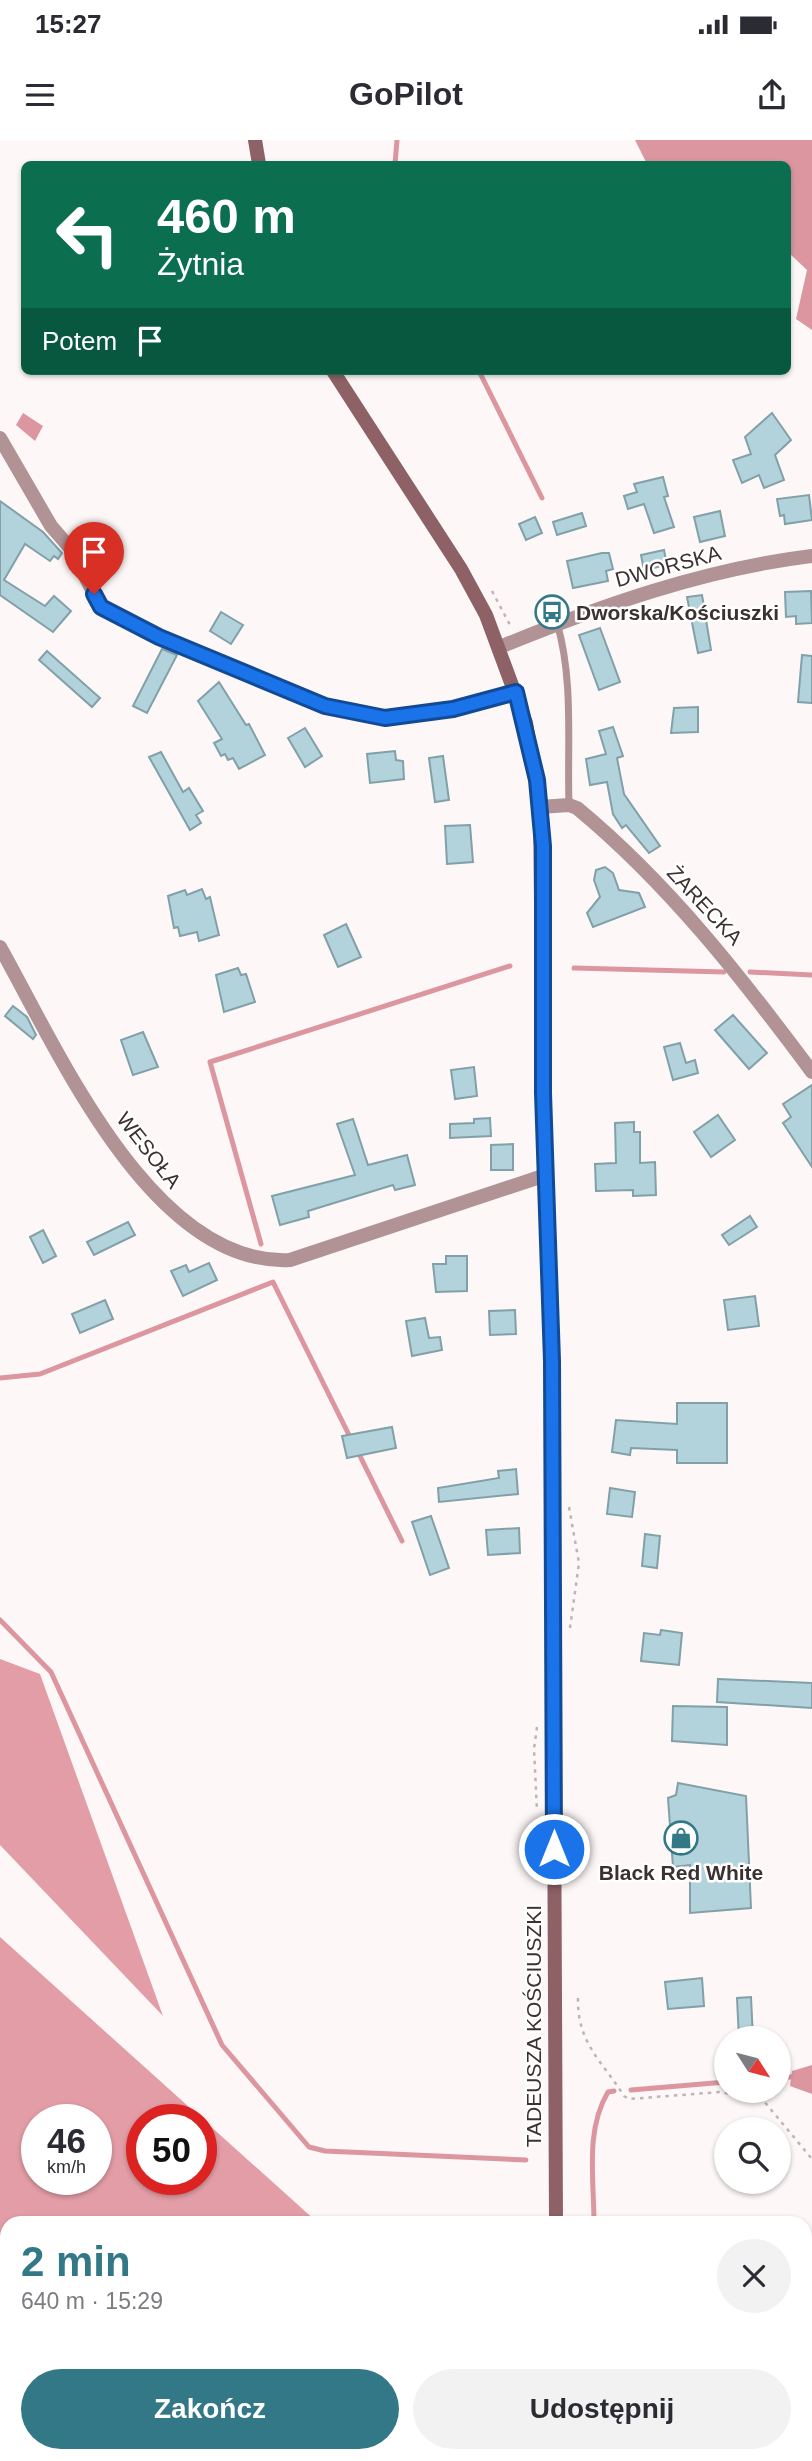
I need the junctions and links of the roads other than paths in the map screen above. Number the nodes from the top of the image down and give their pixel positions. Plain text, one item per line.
1 (255, 140) edge
2 (259, 161) edge
3 (336, 375) edge
4 (0, 438) edge
5 (812, 556) edge
6 (557, 622) junction
7 (500, 647) junction
8 (516, 692) junction
9 (569, 805) junction
10 (540, 807) junction
11 (0, 947) edge
12 (812, 1072) edge
13 (546, 1175) junction
14 (556, 2216) edge

1 - 2 main road
3 - 7 main road, TADEUSZA KOŚCIUSZKI
4 - 8 street
5 - 6 street, DWORSKA
6 - 7 street, DWORSKA
6 - 9 lane
7 - 8 main road, TADEUSZA KOŚCIUSZKI
8 - 10 main road, TADEUSZA KOŚCIUSZKI
9 - 10 street
9 - 12 street, ŻARECKA
10 - 13 main road, TADEUSZA KOŚCIUSZKI
11 - 13 street, WESOŁA
13 - 14 main road, TADEUSZA KOŚCIUSZKI

